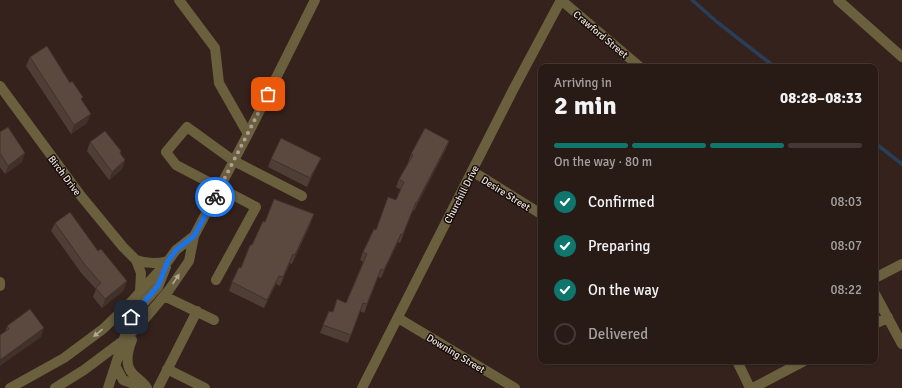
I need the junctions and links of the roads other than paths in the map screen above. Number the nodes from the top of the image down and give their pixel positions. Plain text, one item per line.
1 (179, 0) edge
2 (315, 0) edge
3 (561, 0) edge
4 (838, 0) edge
5 (902, 56) edge
6 (636, 64) edge
7 (0, 86) edge
8 (248, 134) junction
9 (234, 161) junction
10 (472, 172) junction
11 (219, 187) junction
12 (302, 196) dead end
13 (538, 212) edge
14 (194, 236) junction
15 (136, 260) junction
16 (168, 261) junction
17 (902, 264) edge
18 (878, 276) edge
19 (216, 280) dead end
20 (0, 282) edge
21 (0, 286) edge
22 (140, 292) junction
23 (164, 296) junction
24 (878, 299) edge
25 (196, 311) junction
26 (888, 317) junction
27 (398, 318) junction
28 (214, 320) dead end
29 (878, 322) edge
30 (136, 328) junction
31 (124, 340) junction
32 (902, 344) edge
33 (738, 364) edge
34 (798, 364) edge
35 (116, 367) junction
36 (167, 369) junction
37 (19, 382) junction
38 (0, 388) edge
39 (10, 388) edge
40 (55, 388) edge
41 (108, 388) edge
42 (146, 388) edge
43 (158, 388) edge
44 (205, 388) edge
45 (362, 388) edge
46 (514, 388) edge
47 (750, 388) edge
48 (753, 388) edge

1 - 8 street
2 - 8 street
3 - 6 street, Crawford Street
3 - 10 street, Churchill Drive
4 - 5 street
7 - 15 street, Birch Drive
8 - 9 street
9 - 11 street
9 - 11 street
9 - 12 street
10 - 13 street, Desire Street
10 - 27 street, Churchill Drive
11 - 14 street
11 - 19 street
14 - 16 street
23 -> 14 street
15 - 16 street
15 - 22 street
16 - 22 street
16 - 31 street
17 - 18 street
20 - 21 street
22 -> 37 street
23 - 25 street
23 - 30 street
24 - 26 street
25 - 28 street
25 - 36 street
26 - 29 street
26 - 32 street
27 - 45 street, Churchill Drive
27 - 46 street, Downing Street
30 - 31 street
30 - 42 street
31 - 35 street
31 - 40 street
33 - 47 street
34 - 48 street
35 - 41 street
35 - 42 street
36 - 43 street
36 - 44 street
37 - 38 street
37 - 39 street

